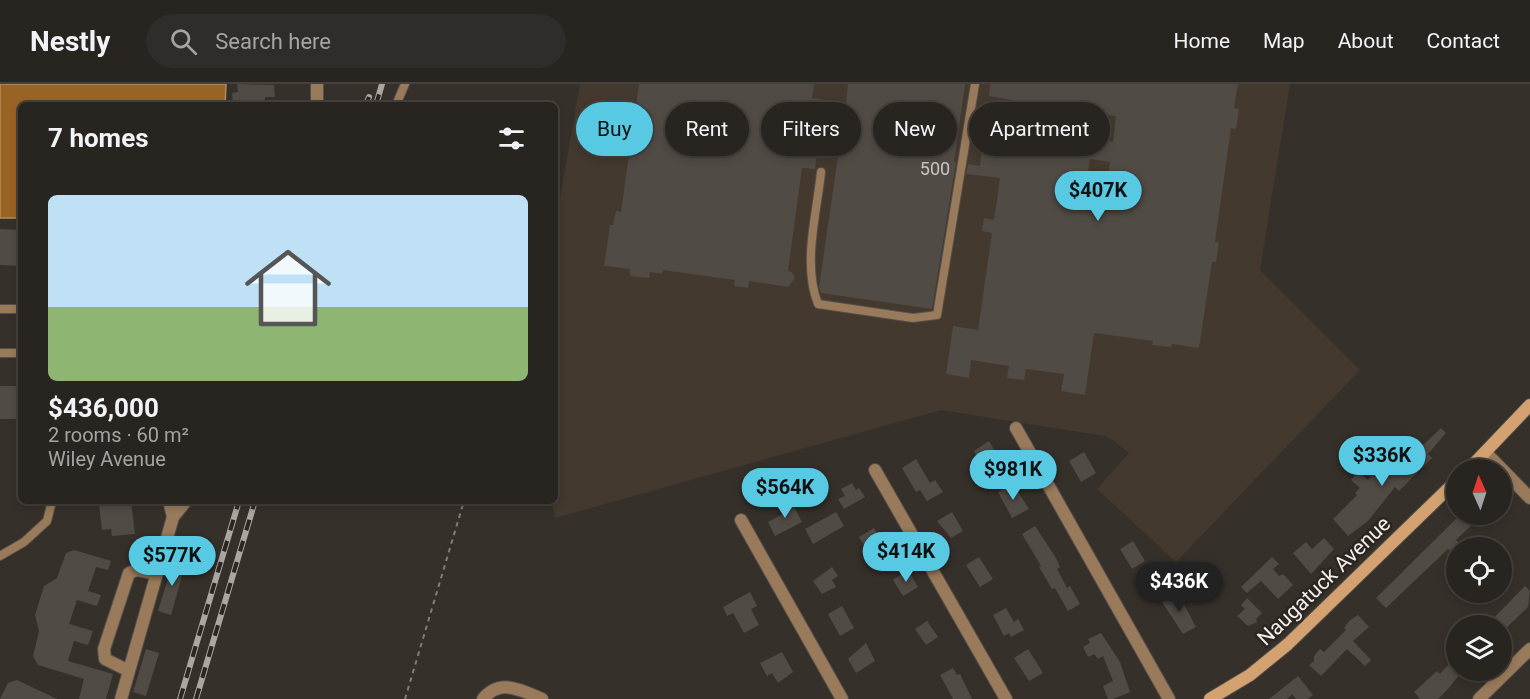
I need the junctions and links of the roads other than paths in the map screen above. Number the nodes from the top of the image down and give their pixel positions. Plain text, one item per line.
1 (317, 84) edge
2 (405, 84) edge
3 (975, 84) edge
4 (317, 102) edge
5 (397, 102) edge
6 (821, 172) dead end
7 (0, 309) edge
8 (18, 309) edge
9 (0, 353) edge
10 (18, 353) edge
11 (1530, 405) edge
12 (1016, 428) dead end
13 (1486, 453) junction
14 (1480, 459) edge
15 (875, 470) dead end
16 (1446, 491) edge
17 (1530, 498) edge
18 (51, 504) edge
19 (170, 504) edge
20 (184, 504) edge
21 (173, 517) junction
22 (741, 520) dead end
23 (0, 556) edge
24 (157, 574) junction
25 (1530, 650) edge
26 (129, 671) junction
27 (121, 699) edge
28 (483, 699) edge
29 (542, 699) edge
30 (842, 699) edge
31 (1006, 699) edge
32 (1169, 699) edge
33 (1210, 699) edge
34 (1479, 699) edge

1 - 4 street
2 - 5 lane
3 - 6 lane
7 - 8 lane
9 - 10 lane
11 - 13 main road
12 - 32 street
13 - 14 main road
13 - 17 street
15 - 31 street
16 - 33 main road, Naugatuck Avenue
18 - 23 lane
19 - 21 street
20 - 21 street
21 - 24 street
22 - 30 street
24 - 26 street
24 - 26 street
25 - 34 street
26 - 27 street
28 - 29 street

